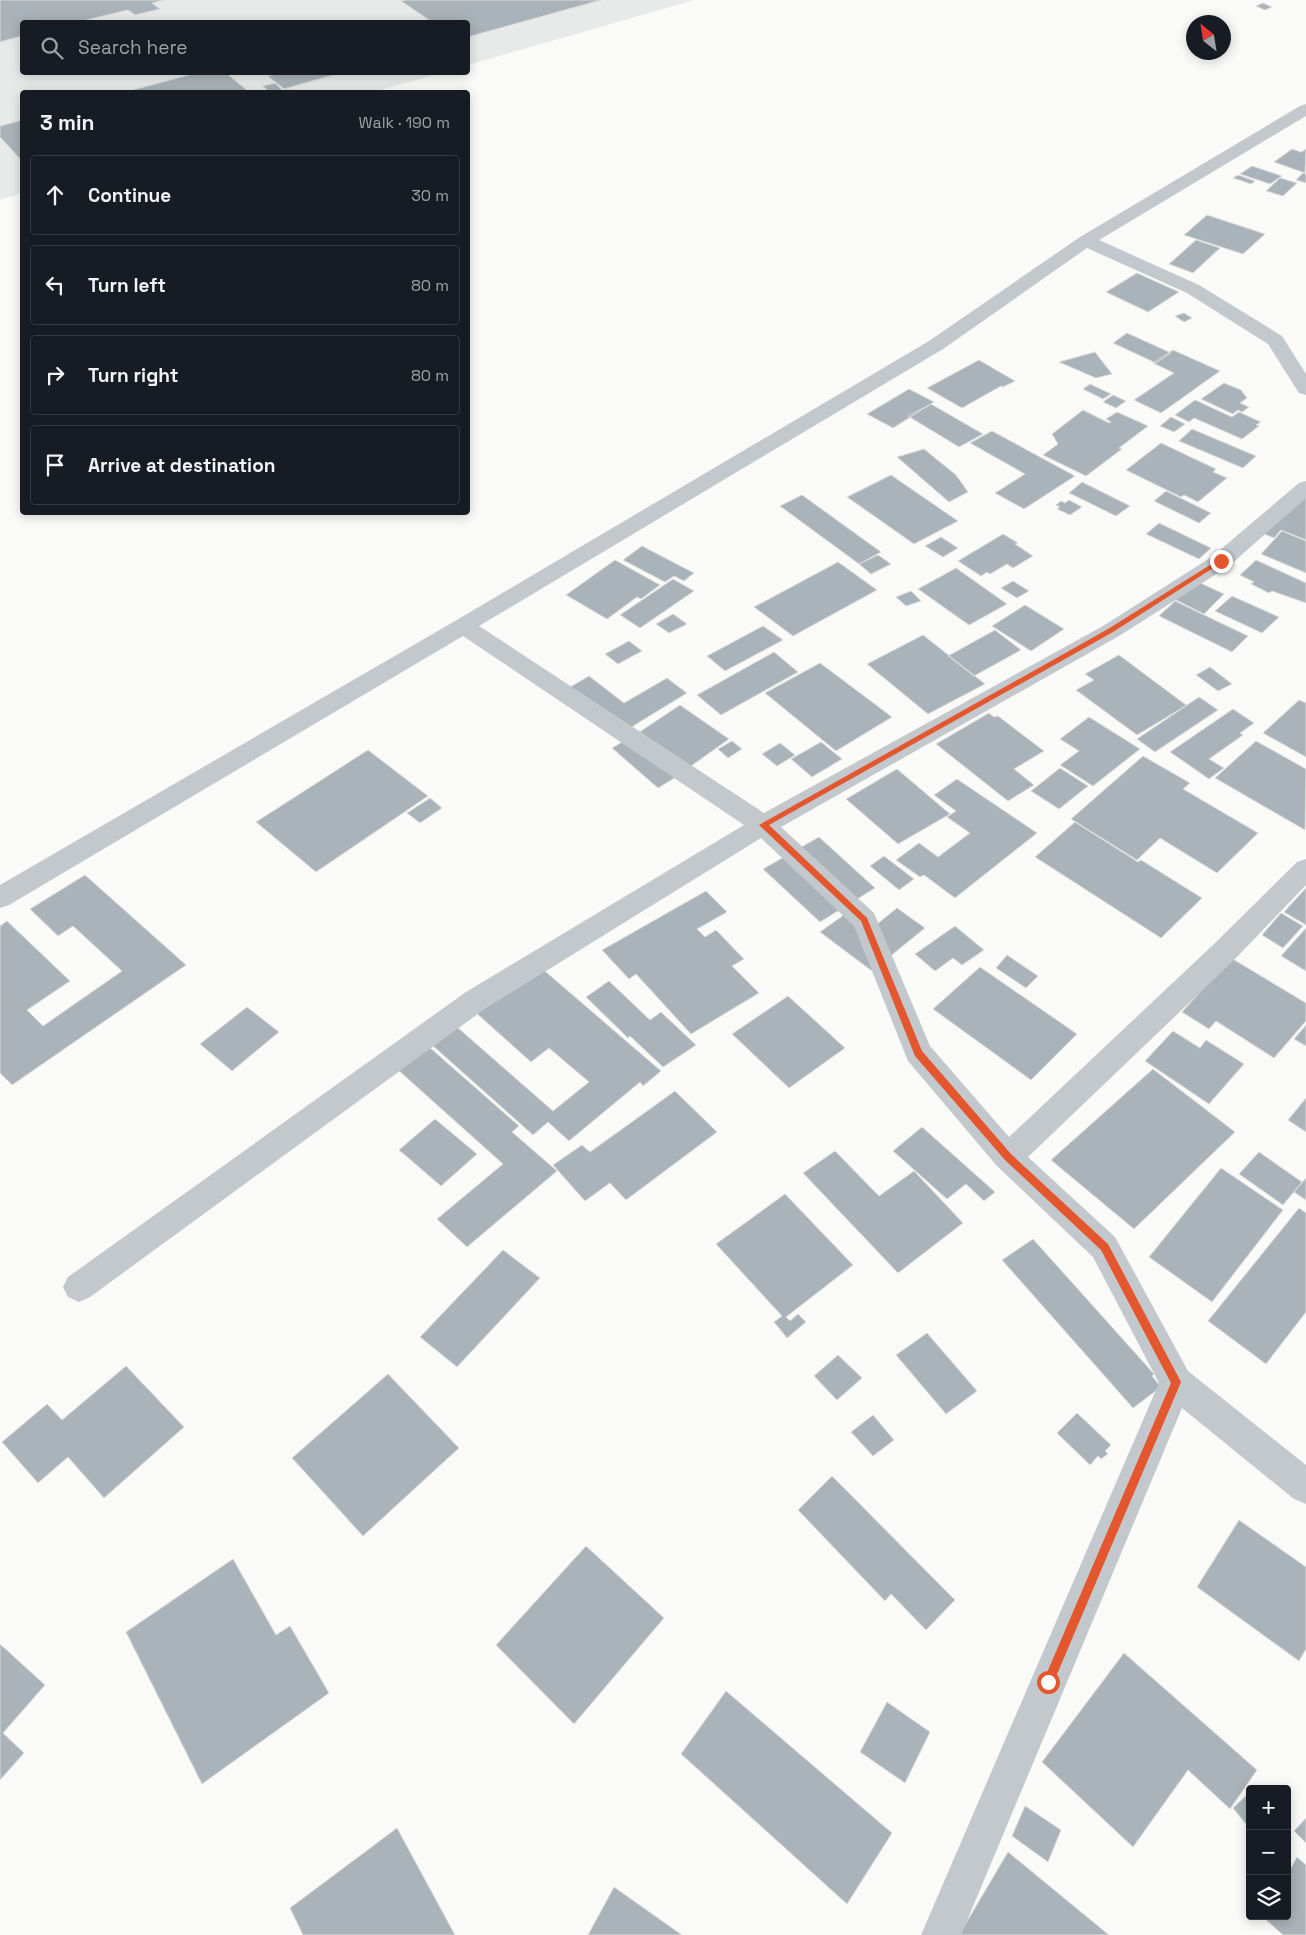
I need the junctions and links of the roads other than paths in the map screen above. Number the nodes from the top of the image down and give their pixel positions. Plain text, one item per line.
1 (1306, 109) edge
2 (1086, 241) junction
3 (1306, 389) edge
4 (1306, 487) edge
5 (463, 626) junction
6 (763, 825) junction
7 (1306, 869) edge
8 (0, 898) edge
9 (1008, 1157) junction
10 (79, 1287) dead end
11 (1176, 1382) junction
12 (1306, 1487) edge
13 (941, 1935) edge

1 - 2 street
2 - 3 street
2 - 5 street
4 - 6 street
5 - 6 street
5 - 8 street
6 - 9 street
6 - 10 street
7 - 9 street
9 - 11 street
11 - 12 street
11 - 13 street

